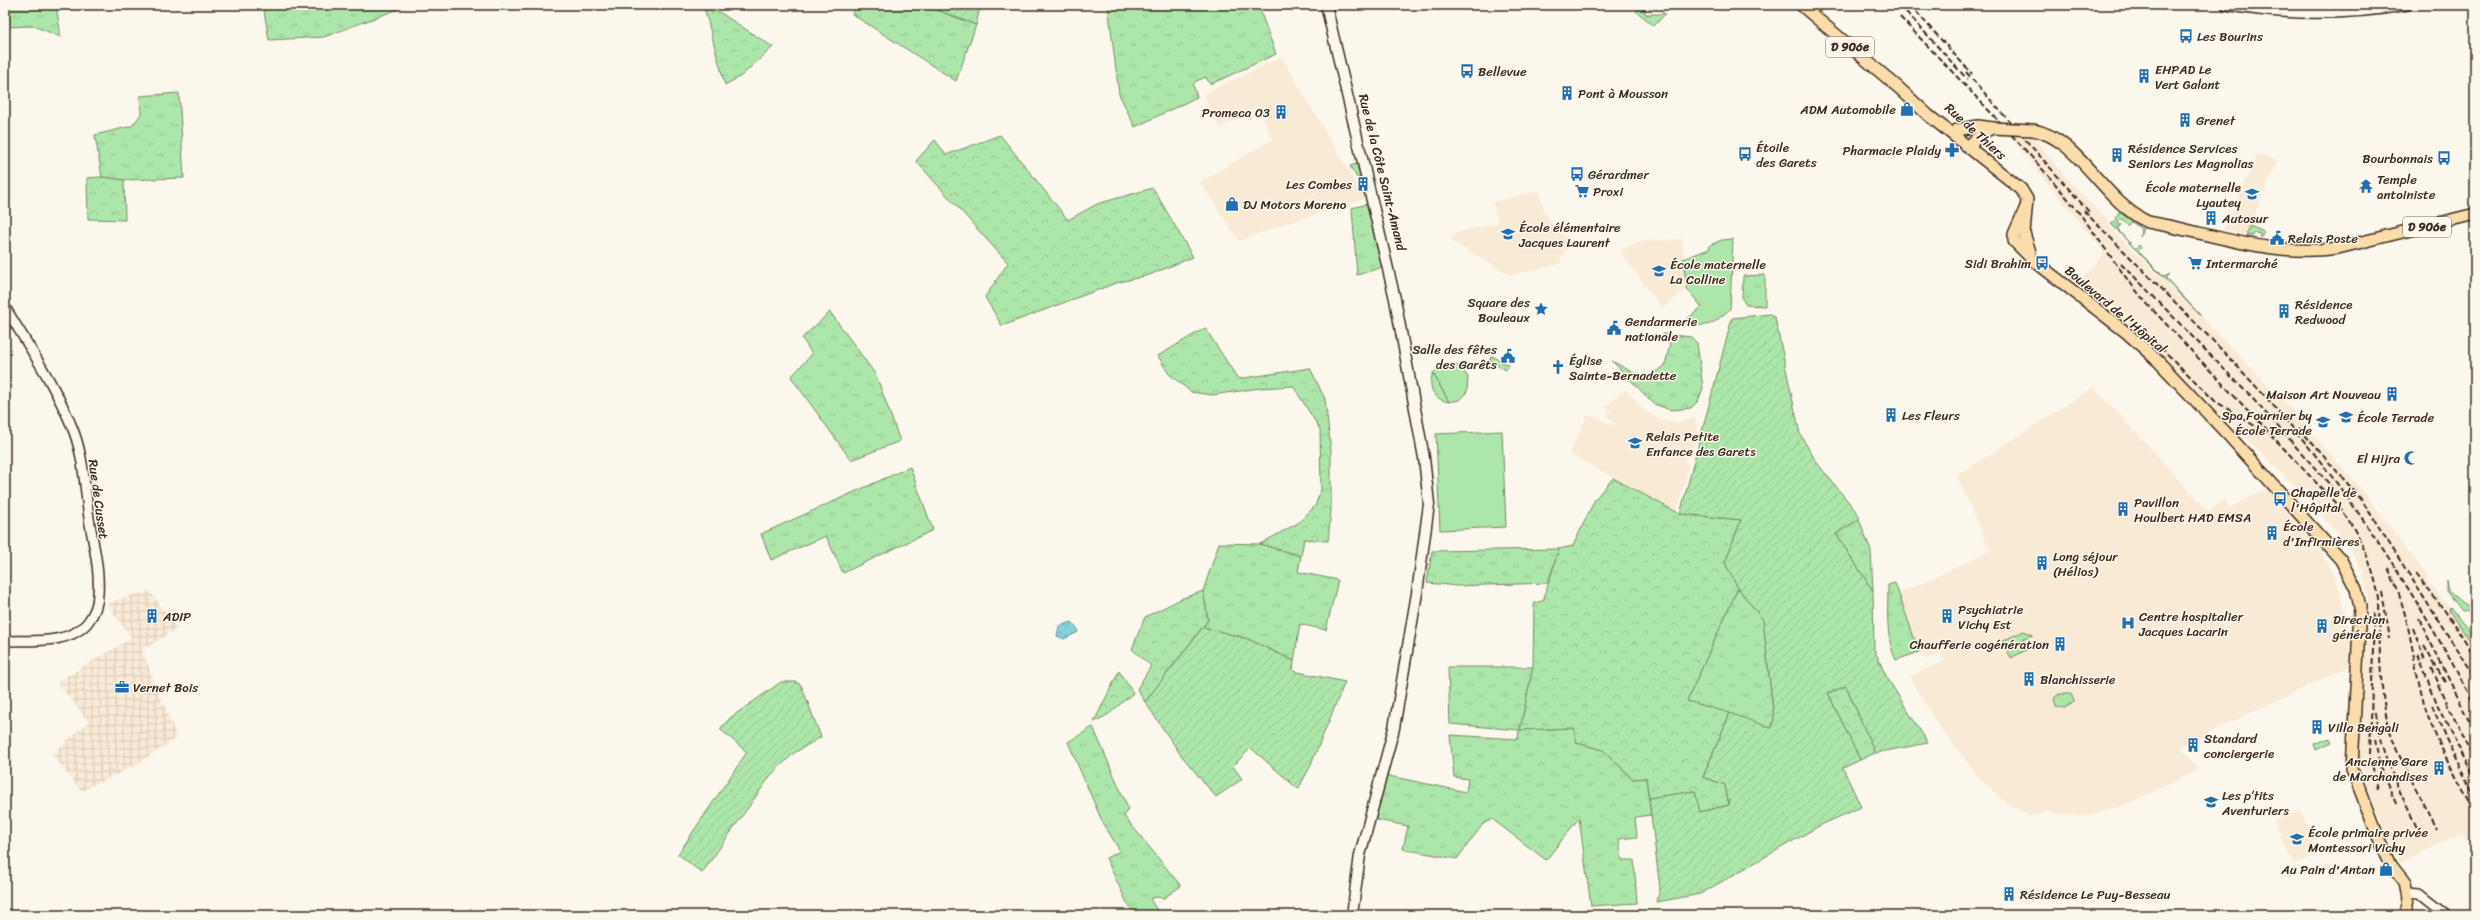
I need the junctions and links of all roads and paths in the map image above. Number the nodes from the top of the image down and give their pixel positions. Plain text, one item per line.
1 (1326, 5) edge
2 (1801, 5) edge
3 (2226, 5) edge
4 (2407, 5) edge
5 (1343, 77) junction
6 (1993, 128) junction
7 (1956, 135) junction
8 (1972, 143) junction
9 (2002, 173) junction
10 (2475, 214) edge
11 (2021, 237) joint
12 (1395, 299) junction
13 (5, 307) edge
14 (5, 640) edge
15 (2408, 892) junction
16 (1352, 915) edge
17 (2405, 915) edge
18 (2448, 915) edge

1 - 5 main road, Rue de la Côte Saint-Amand
2 - 7 main road, Rue de Thiers / D 906e
3 - 4 street
5 - 12 main road, Rue de la Côte Saint-Amand
5 - 12 main road, Rue de la Côte Saint-Amand
6 - 7 main road, D 906e
6 - 8 main road
6 - 10 main road, D 906e, bridge
7 - 8 main road, Rue de Thiers
7 - 9 main road, Rue de Thiers
8 - 9 main road, Rue de Thiers
9 - 11 main road, Rue de Thiers
11 - 15 main road, Boulevard de l'Hôpital
12 - 16 main road
13 - 14 street, Rue de Cusset
15 - 17 main road
15 - 18 street

